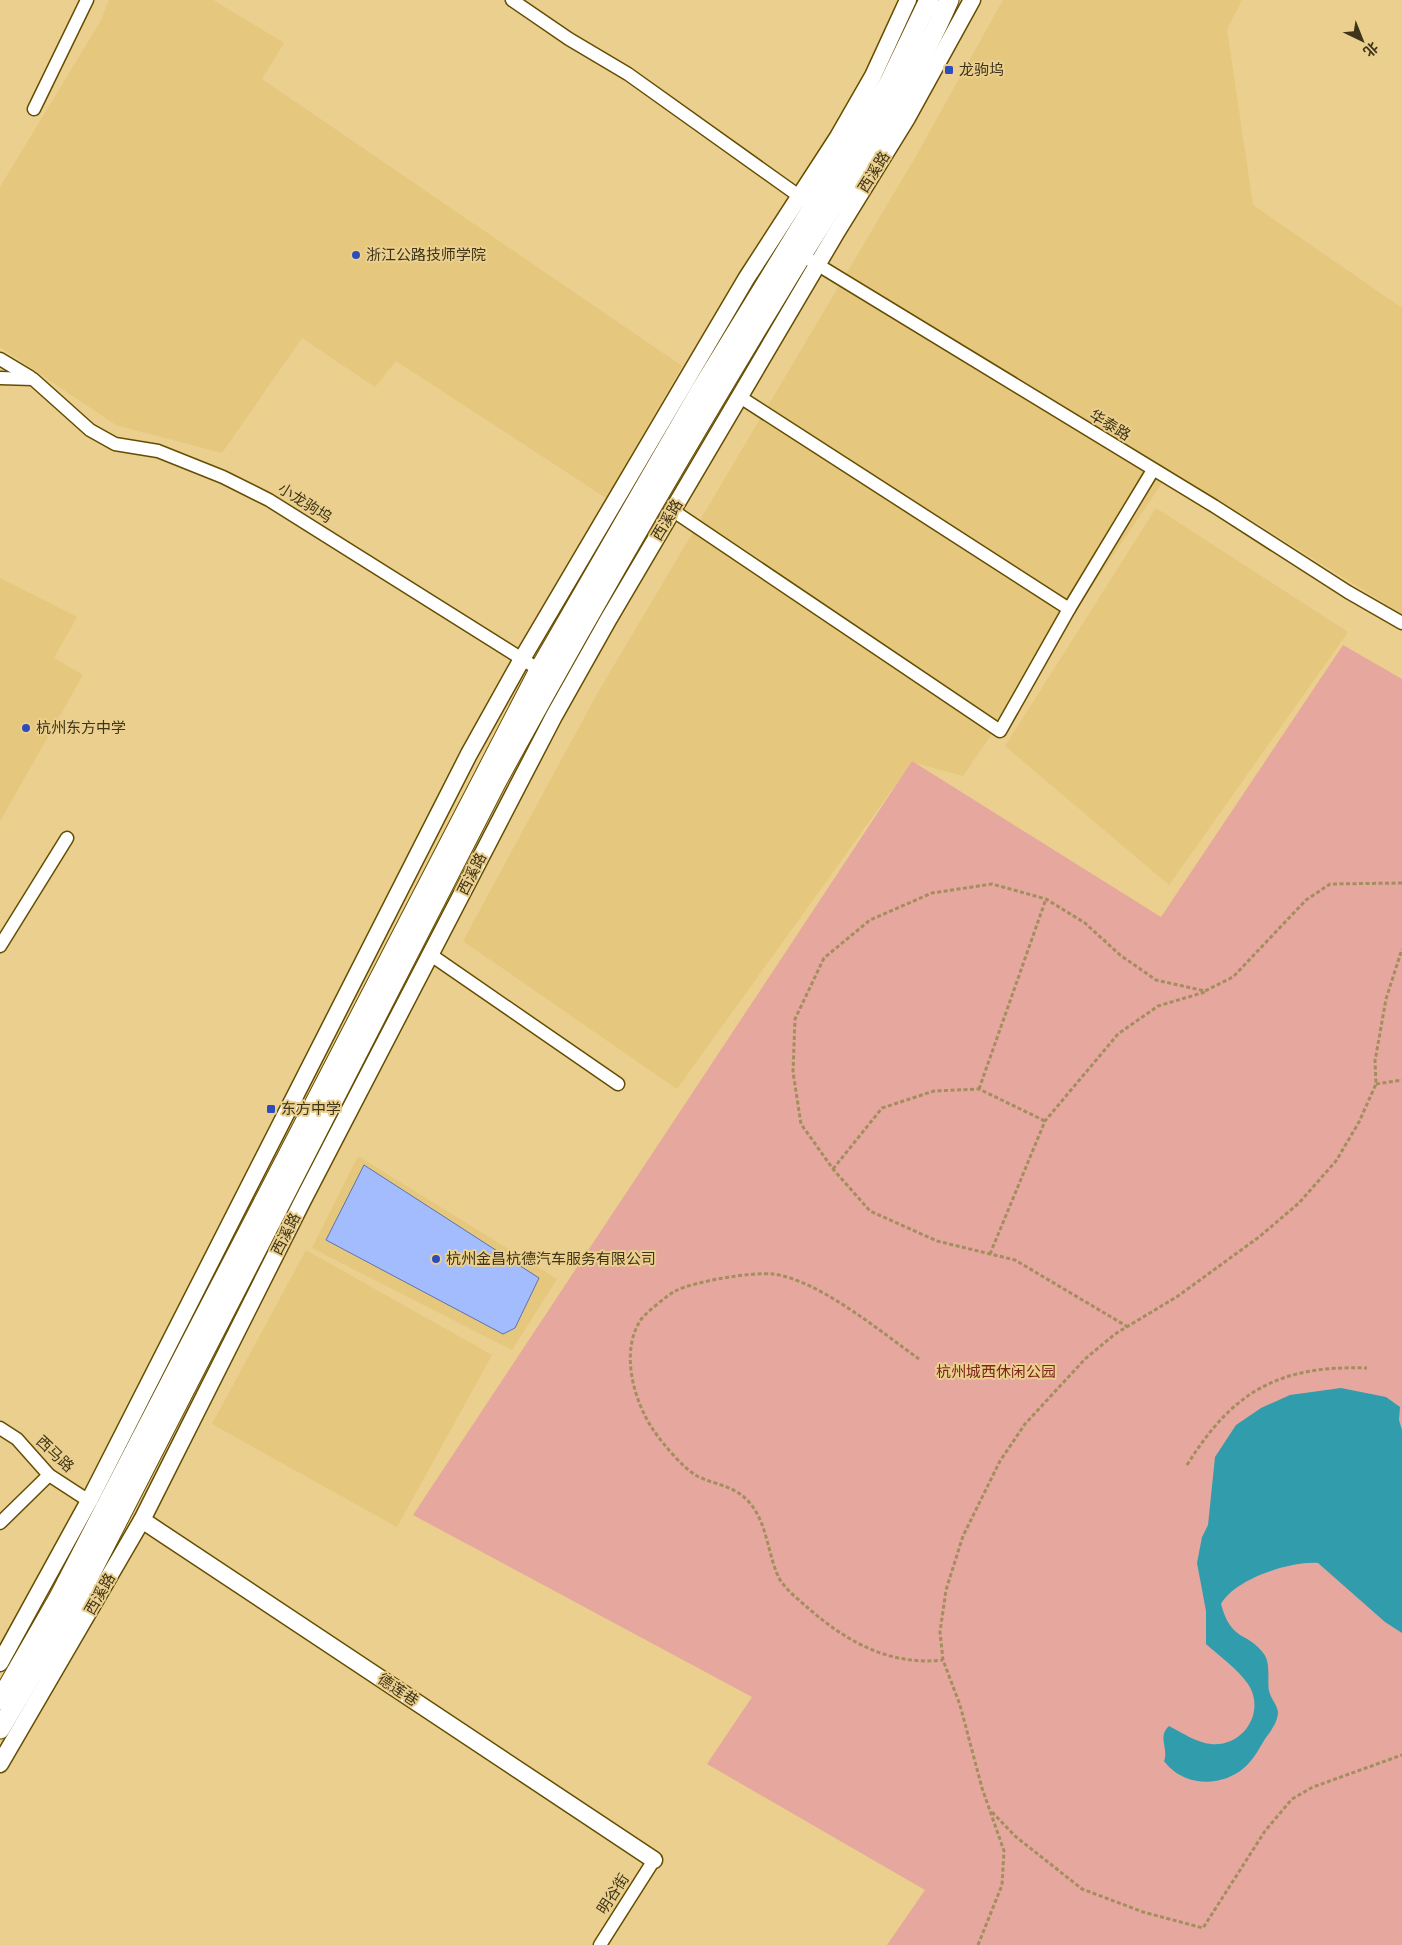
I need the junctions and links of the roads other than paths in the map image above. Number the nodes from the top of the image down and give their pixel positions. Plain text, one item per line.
1 (86, 0) edge
2 (512, 0) edge
3 (908, 0) edge
4 (972, 0) edge
5 (940, 2) edge
6 (34, 109) dead end
7 (806, 201) junction
8 (801, 255) junction
9 (817, 265) junction
10 (0, 359) edge
11 (0, 378) edge
12 (33, 379) junction
13 (740, 397) junction
14 (1153, 470) junction
15 (672, 510) junction
16 (1069, 609) junction
17 (1402, 623) edge
18 (522, 659) junction
19 (546, 674) junction
20 (67, 838) dead end
21 (0, 946) edge
22 (431, 955) junction
23 (618, 1084) dead end
24 (0, 1428) edge
25 (49, 1475) junction
26 (88, 1501) junction
27 (142, 1520) junction
28 (0, 1523) edge
29 (0, 1663) edge
30 (0, 1700) edge
31 (0, 1729) edge
32 (0, 1764) edge
33 (654, 1860) joint
34 (600, 1945) edge

1 - 6 street
2 - 7 street
3 - 7 street, 西溪路
4 - 9 street, 西溪路
5 - 7 main road, 西溪路
5 - 8 main road, 西溪路
7 - 18 street, 西溪路
7 - 19 main road, 西溪路
8 - 9 street, 华泰路
8 - 19 main road, 西溪路
9 - 13 street, 西溪路
9 - 14 street, 华泰路
10 - 12 street, 小龙驹坞
11 - 12 street
12 - 18 street, 小龙驹坞
13 - 15 street, 西溪路
13 - 16 street
14 - 16 street
14 - 17 street, 华泰路
15 - 16 street
15 - 22 street, 西溪路
18 - 19 street, 小龙驹坞
18 - 26 street, 西溪路
19 - 30 main road, 西溪路
19 - 31 main road, 西溪路
20 - 21 street
22 - 23 street
22 - 27 street, 西溪路
24 - 25 street, 西马路
25 - 26 street, 西马路
25 - 28 street
26 - 29 street, 西溪路
27 - 32 street, 西溪路
27 - 33 street, 德莲巷
33 - 34 street, 明谷街

